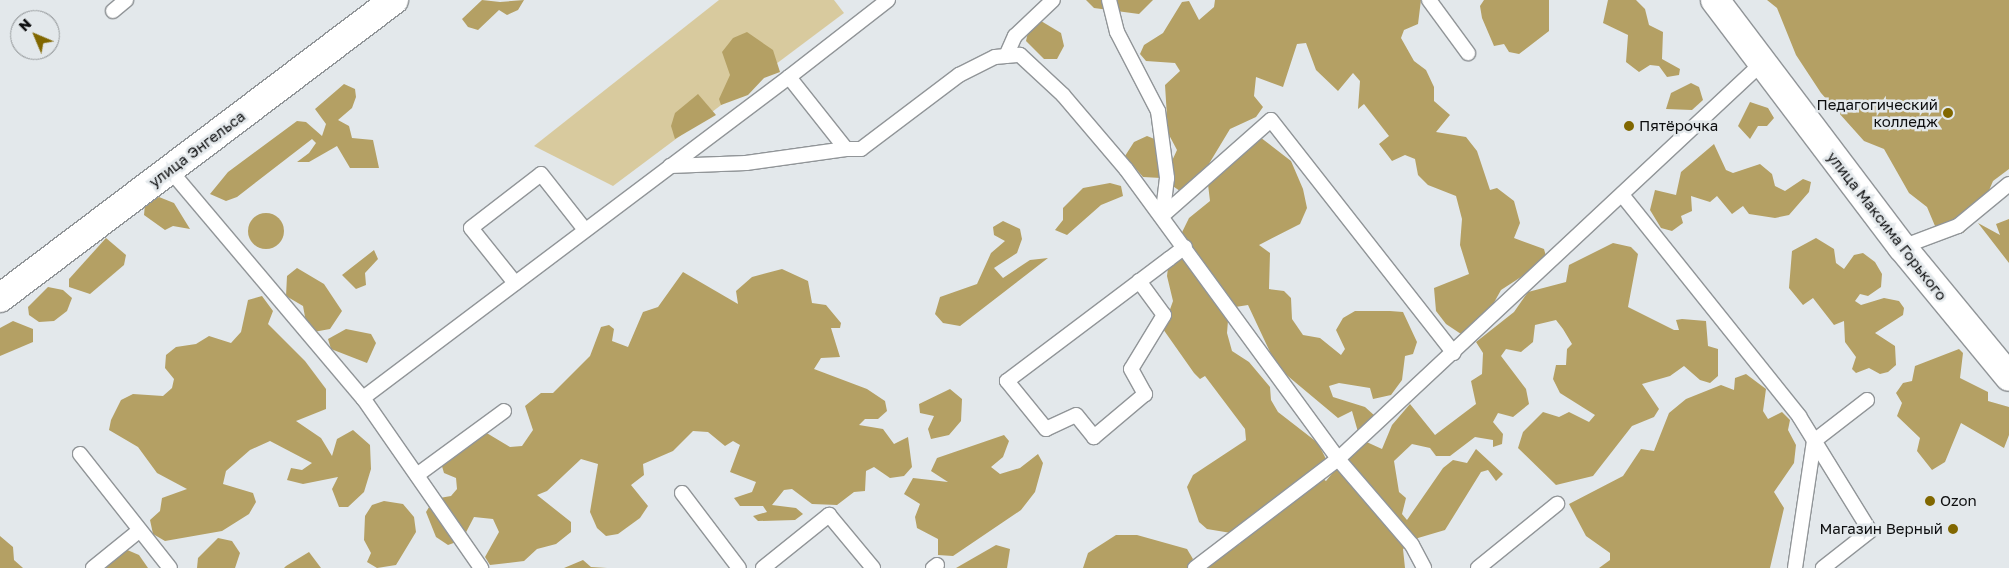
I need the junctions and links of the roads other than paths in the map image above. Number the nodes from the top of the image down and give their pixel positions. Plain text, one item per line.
1 (126, 0) edge
2 (394, 0) edge
3 (888, 0) edge
4 (1054, 0) edge
5 (1109, 0) edge
6 (1429, 0) edge
7 (1715, 0) edge
8 (112, 11) dead end
9 (1468, 54) dead end
10 (1006, 56) junction
11 (1762, 63) junction
12 (788, 77) junction
13 (846, 149) junction
14 (670, 166) junction
15 (170, 170) junction
16 (2009, 184) edge
17 (1623, 196) junction
18 (1162, 216) junction
19 (585, 230) junction
20 (1184, 247) junction
21 (1902, 248) junction
22 (1139, 282) junction
23 (514, 283) junction
24 (0, 298) edge
25 (1454, 353) junction
26 (2009, 377) edge
27 (363, 398) junction
28 (1866, 400) dead end
29 (504, 411) dead end
30 (1814, 441) junction
31 (80, 454) dead end
32 (1338, 459) junction
33 (417, 475) junction
34 (682, 493) dead end
35 (1557, 504) dead end
36 (140, 530) junction
37 (93, 568) edge
38 (170, 568) edge
39 (482, 568) edge
40 (739, 568) edge
41 (763, 568) edge
42 (873, 568) edge
43 (1195, 568) edge
44 (1424, 568) edge
45 (1478, 568) edge
46 (1795, 568) edge
47 (1823, 568) edge

1 - 8 lane
2 - 15 street, улица Энгельса
3 - 12 lane
4 - 10 lane
5 - 18 lane
6 - 9 lane
7 - 11 street, улица Максима Горького
10 - 13 lane
10 - 18 lane
11 - 17 lane
11 - 21 street, улица Максима Горького
12 - 13 lane
12 - 14 lane
13 - 14 lane
14 - 19 lane
15 - 24 street, улица Энгельса
15 - 27 lane
16 - 21 lane
17 - 25 lane
17 - 30 lane
18 - 20 lane
18 - 25 lane
19 - 23 lane
19 - 23 lane
20 - 22 lane
20 - 32 lane
21 - 26 street, улица Максима Горького
22 - 22 lane
23 - 27 lane
25 - 32 lane
27 - 33 lane
28 - 30 lane
29 - 33 lane
30 - 46 lane
30 - 47 lane
31 - 36 lane
32 - 43 lane
32 - 44 lane
33 - 39 lane
34 - 40 lane
35 - 45 lane
36 - 37 lane
36 - 38 lane
41 - 42 lane

